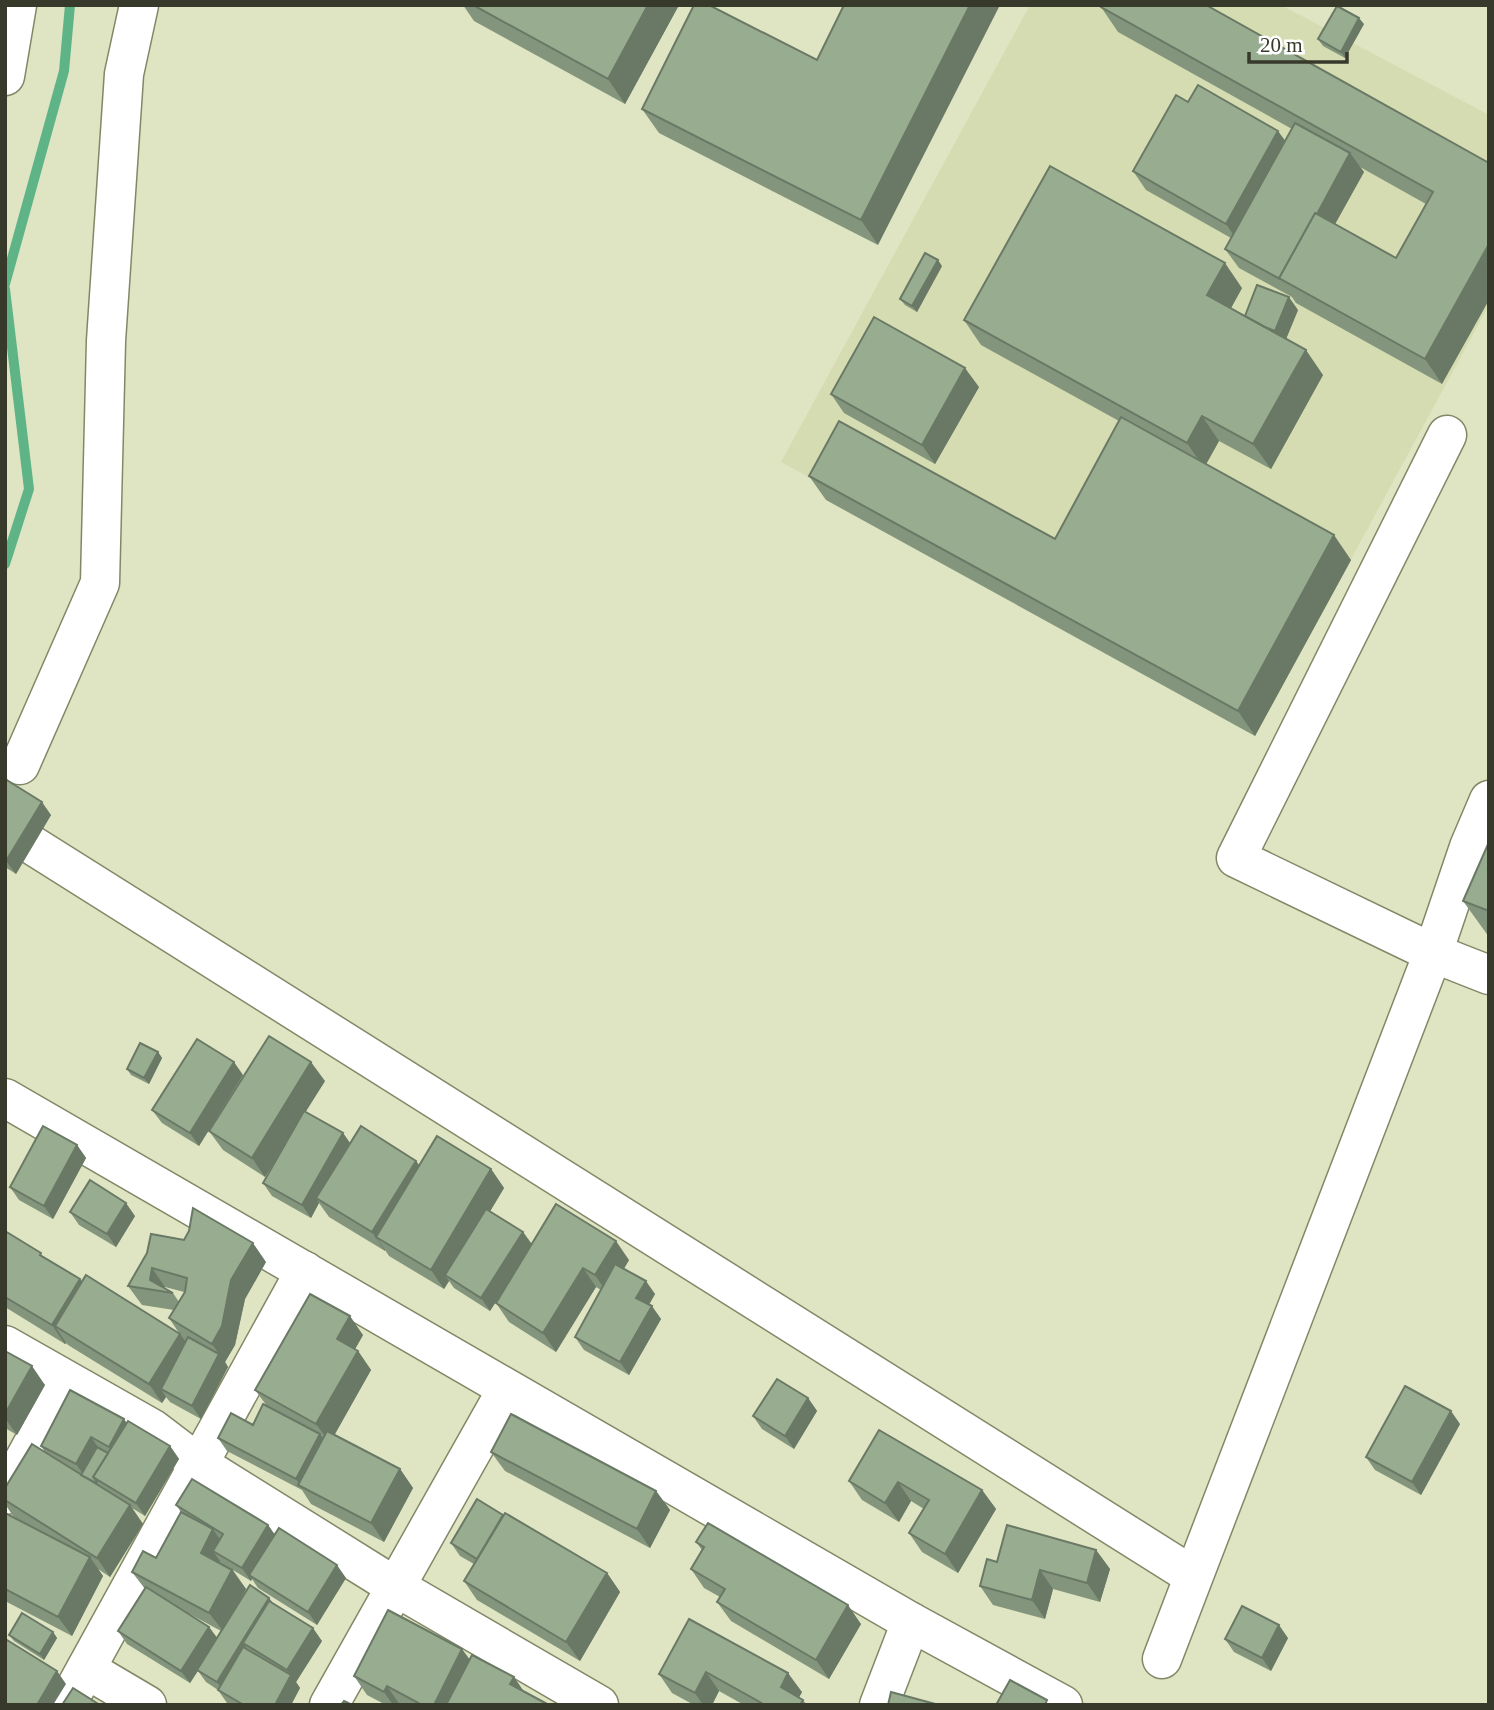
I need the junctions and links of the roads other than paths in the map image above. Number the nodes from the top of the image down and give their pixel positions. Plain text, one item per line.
1 (17, 5) edge
2 (139, 5) edge
3 (5, 76) edge
4 (1447, 435) dead end
5 (20, 765) dead end
6 (1489, 800) edge
7 (5, 828) edge
8 (1433, 953) junction
9 (1489, 975) edge
10 (5, 1098) edge
11 (305, 1271) junction
12 (5, 1345) edge
13 (67, 1381) junction
14 (508, 1389) junction
15 (199, 1464) junction
16 (5, 1495) edge
17 (1193, 1576) junction
18 (396, 1587) junction
19 (911, 1622) junction
20 (1162, 1659) dead end
21 (86, 1669) junction
22 (66, 1705) edge
23 (147, 1705) edge
24 (329, 1705) edge
25 (599, 1705) edge
26 (879, 1705) edge
27 (1063, 1705) edge

1 - 3 street
2 - 5 street
4 - 8 street
6 - 8 street
7 - 17 street
8 - 9 street
8 - 17 street
10 - 11 street
11 - 14 street
11 - 15 street
12 - 13 street
13 - 15 street
13 - 16 street
14 - 18 street
14 - 19 street
15 - 18 street
15 - 21 street
17 - 20 street
18 - 24 street
18 - 25 street
19 - 26 street
19 - 27 street
21 - 22 street
21 - 23 street

